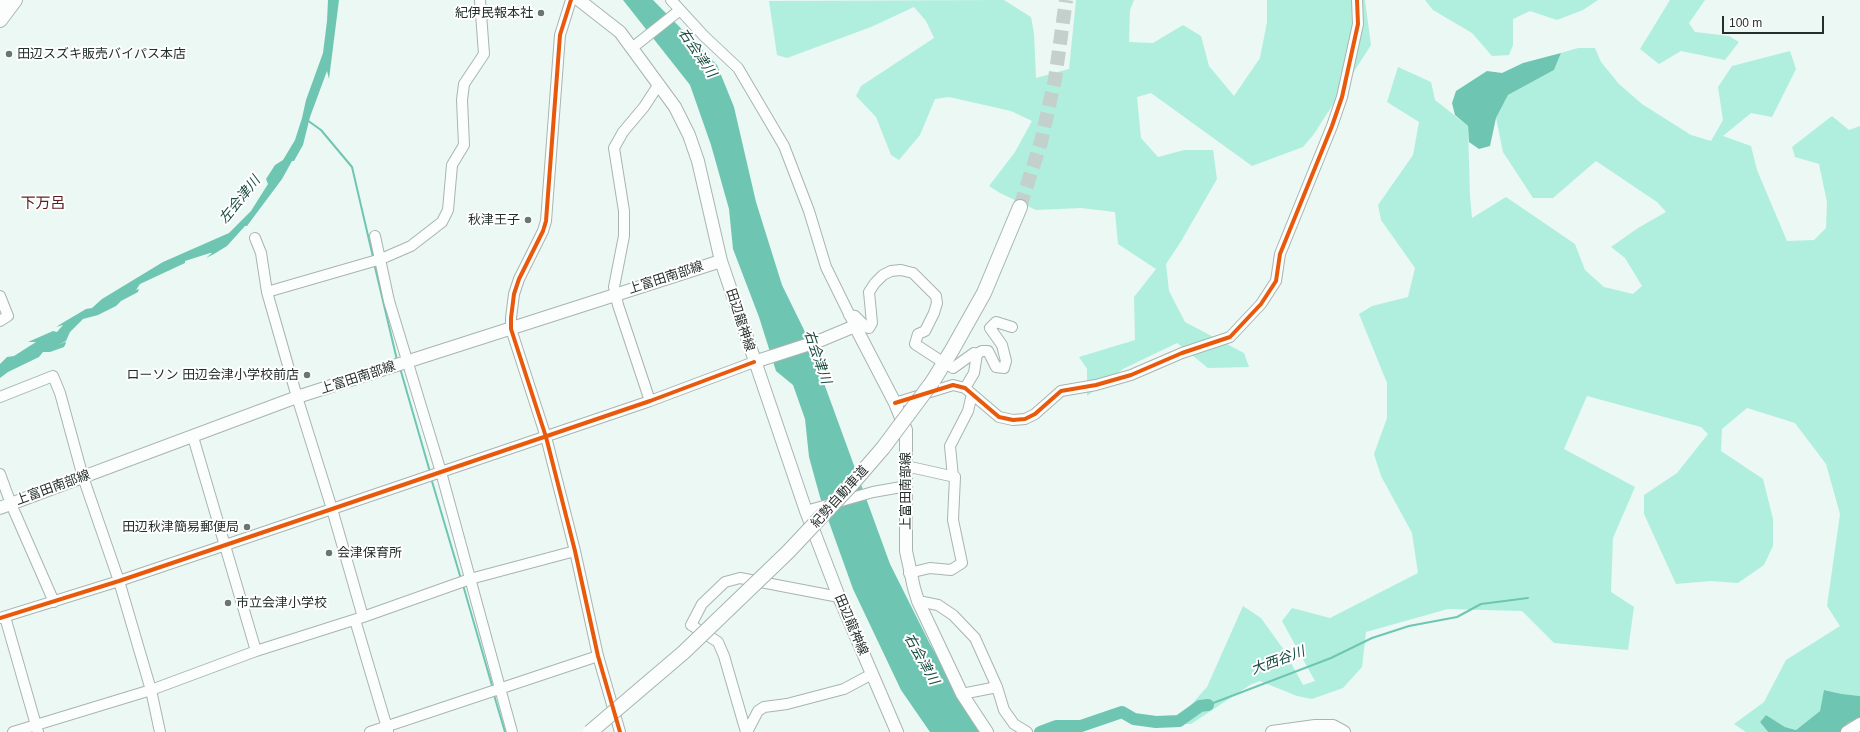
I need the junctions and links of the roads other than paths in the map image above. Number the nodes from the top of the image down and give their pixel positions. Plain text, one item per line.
1 (15, 0) edge
2 (480, 0) edge
3 (571, 0) edge
4 (579, 0) edge
5 (671, 0) edge
6 (1357, 0) edge
7 (678, 11) junction
8 (0, 20) edge
9 (634, 46) junction
10 (659, 84) junction
11 (1020, 207) tunnel mouth
12 (375, 236) dead end
13 (254, 238) dead end
14 (380, 259) junction
15 (720, 261) junction
16 (267, 292) junction
17 (616, 294) junction
18 (0, 296) edge
19 (852, 320) junction
20 (0, 321) edge
21 (1012, 327) dead end
22 (512, 329) junction
23 (977, 354) junction
24 (938, 359) dead end
25 (758, 361) junction
26 (408, 362) junction
27 (950, 366) dead end
28 (968, 391) junction
29 (0, 397) edge
30 (297, 397) junction
31 (650, 401) junction
32 (895, 403) junction
33 (193, 437) junction
34 (546, 437) junction
35 (906, 466) junction
36 (441, 472) junction
37 (0, 474) edge
38 (83, 477) junction
39 (953, 477) junction
40 (907, 486) junction
41 (6, 506) edge
42 (332, 509) junction
43 (806, 511) junction
44 (224, 545) junction
45 (575, 552) junction
46 (910, 573) junction
47 (470, 579) junction
48 (118, 581) junction
49 (839, 597) junction
50 (918, 601) junction
51 (54, 602) junction
52 (2, 618) edge
53 (359, 619) junction
54 (256, 651) junction
55 (598, 656) junction
56 (872, 674) junction
57 (997, 687) junction
58 (500, 689) junction
59 (151, 690) junction
60 (962, 694) junction
61 (1860, 724) edge
62 (37, 728) edge
63 (387, 729) edge
64 (13, 732) edge
65 (160, 732) edge
66 (370, 732) edge
67 (512, 732) edge
68 (590, 732) edge
69 (620, 732) edge
70 (747, 732) edge
71 (897, 732) edge
72 (987, 732) edge
73 (1027, 732) edge
74 (1272, 732) edge
75 (1344, 732) edge
76 (1847, 732) edge

1 - 8 highway
2 - 14 street
3 - 22 street
4 - 9 main road, 田辺龍神線
5 - 7 street
6 - 28 street
7 - 9 street
7 - 19 street
9 - 10 main road, 田辺龍神線
10 - 15 main road, 田辺龍神線
10 - 17 street
11 - 68 highway, 紀勢自動車道, bridge
12 - 14 street
13 - 16 street
14 - 16 street
14 - 26 street
15 - 17 main road, 上富田南部線
15 - 25 main road, 田辺龍神線
16 - 30 street
17 - 22 main road, 上富田南部線
17 - 31 street
18 - 20 street
19 - 24 street
19 - 25 main road
19 - 32 main road, 上富田南部線
21 - 23 street
22 - 26 main road, 上富田南部線
22 - 34 street
23 - 27 street
23 - 28 street
25 - 31 street
25 - 43 main road, 田辺龍神線
26 - 30 main road, 上富田南部線
26 - 36 street
28 - 32 street
28 - 39 street
29 - 38 street
30 - 33 main road, 上富田南部線
30 - 42 street
31 - 34 street
32 - 35 main road, 上富田南部線
33 - 38 main road, 上富田南部線
33 - 44 street
34 - 36 street
34 - 45 street
35 - 39 street
35 - 40 main road, 上富田南部線
36 - 42 street
36 - 47 street
37 - 41 street
38 - 41 main road, 上富田南部線
38 - 48 street
39 - 46 street
40 - 43 street, bridge
40 - 46 main road, 上富田南部線
41 - 51 street
42 - 44 street
42 - 53 street
43 - 49 main road, 田辺龍神線
44 - 48 street
44 - 54 street
45 - 47 street
45 - 55 street
46 - 50 main road, 上富田南部線
47 - 53 street
47 - 58 street
48 - 51 street
48 - 59 street
49 - 56 main road, 田辺龍神線
49 - 70 street
50 - 57 street
50 - 60 main road, 上富田南部線
51 - 52 street
52 - 62 street
53 - 54 street
53 - 63 street
54 - 59 street
55 - 58 street
55 - 69 street
56 - 70 street
56 - 71 main road, 田辺龍神線
57 - 60 street
57 - 73 street
58 - 63 street
58 - 67 street
59 - 62 street
59 - 65 street
60 - 72 main road, 上富田南部線
61 - 76 main road
62 - 64 street
63 - 66 street
74 - 75 main road

